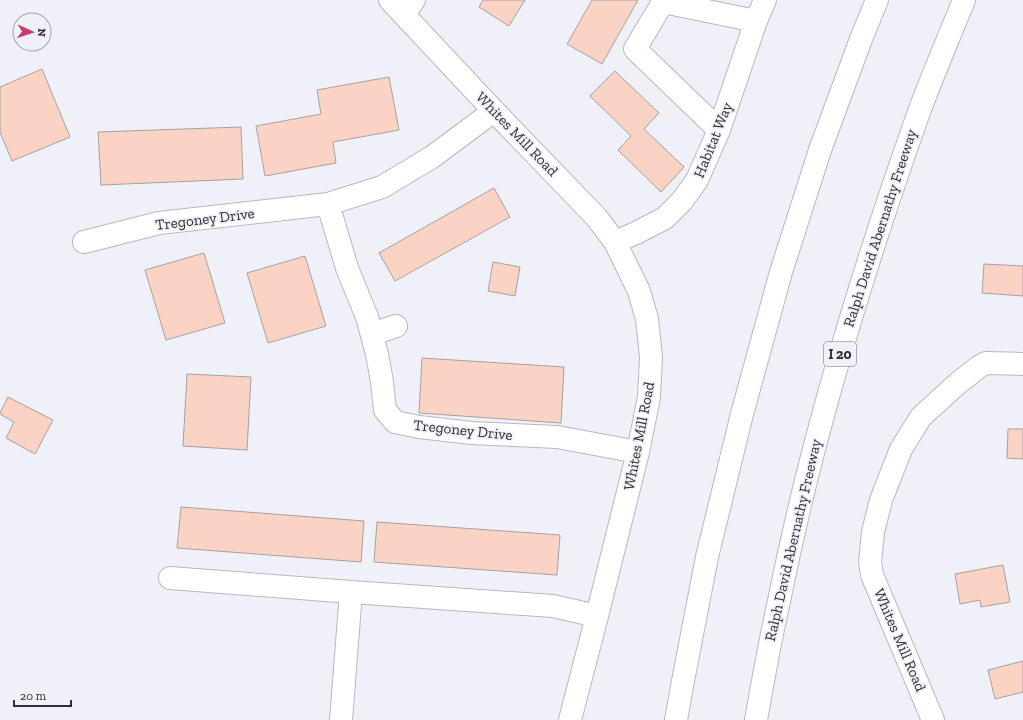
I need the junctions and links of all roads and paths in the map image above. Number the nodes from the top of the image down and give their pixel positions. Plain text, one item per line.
1 (765, 0) edge
2 (877, 0) edge
3 (964, 0) edge
4 (403, 5) edge
5 (756, 21) junction
6 (494, 111) junction
7 (719, 130) junction
8 (328, 204) junction
9 (84, 242) dead end
10 (615, 242) junction
11 (396, 326) dead end
12 (372, 334) junction
13 (1023, 364) edge
14 (638, 452) junction
15 (170, 578) dead end
16 (351, 592) junction
17 (597, 616) junction
18 (341, 720) edge
19 (570, 720) edge
20 (676, 720) edge
21 (756, 720) edge
22 (933, 720) edge

1 - 5 main road, Habitat Way
2 - 20 main road
3 - 21 main road, Ralph David Abernathy Freeway / I 20
4 - 6 main road, Whites Mill Road
5 - 7 main road, Habitat Way
5 - 7 main road
6 - 8 main road, Tregoney Drive
6 - 10 main road, Whites Mill Road
7 - 10 main road, Habitat Way
8 - 9 main road, Tregoney Drive
8 - 12 main road, Tregoney Drive
10 - 14 main road, Whites Mill Road
11 - 12 main road
12 - 14 main road, Tregoney Drive
13 - 22 main road, Whites Mill Road
14 - 17 main road, Whites Mill Road
15 - 16 main road
16 - 17 main road
16 - 18 main road
17 - 19 main road, Whites Mill Road

